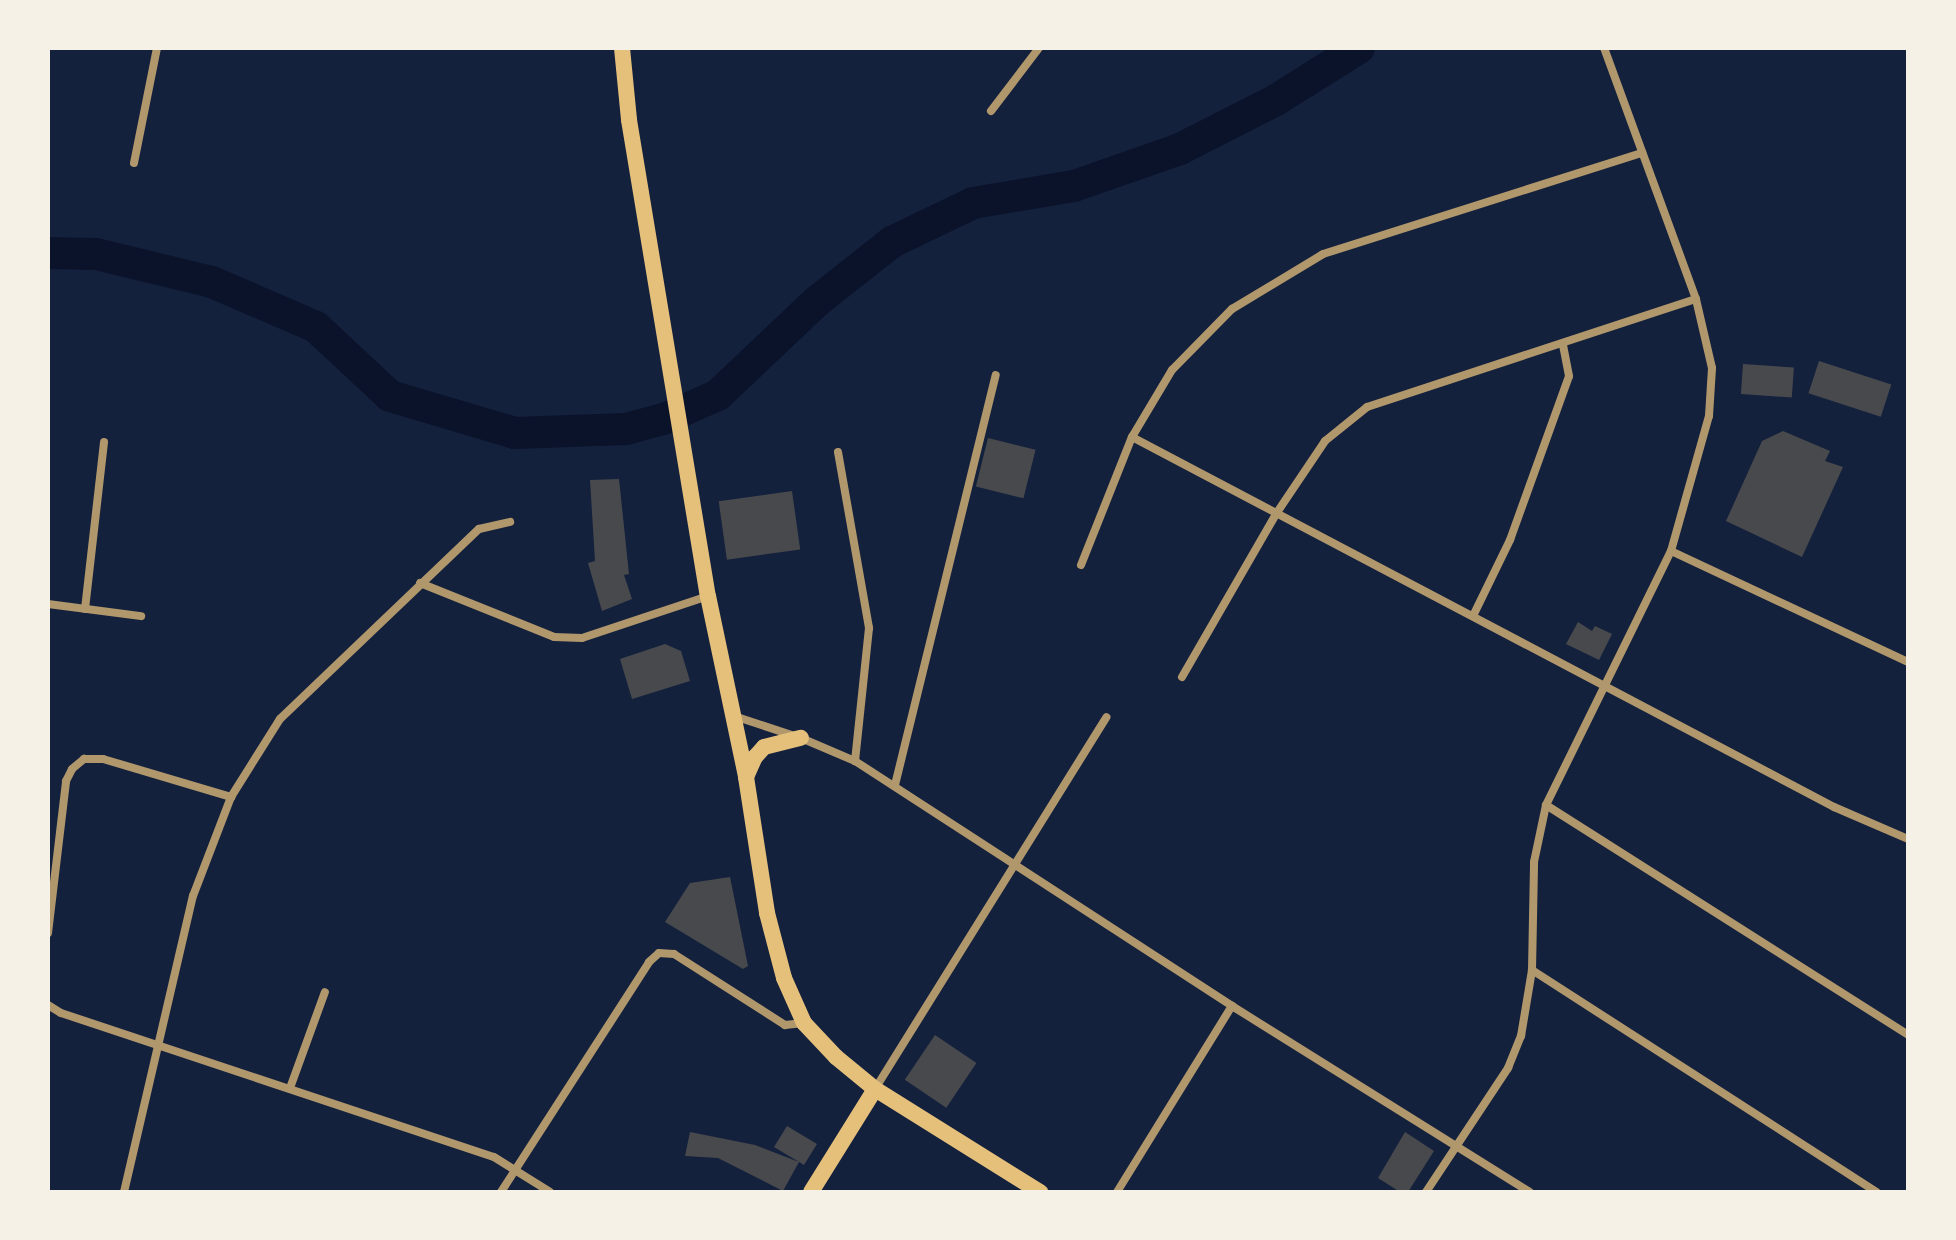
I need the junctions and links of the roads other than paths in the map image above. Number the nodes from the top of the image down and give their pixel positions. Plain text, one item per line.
1 (157, 48) edge
2 (622, 48) edge
3 (1039, 48) edge
4 (1604, 48) edge
5 (991, 111) dead end
6 (1642, 153) junction
7 (134, 163) dead end
8 (1696, 299) junction
9 (1563, 344) junction
10 (996, 375) dead end
11 (1132, 437) junction
12 (104, 442) dead end
13 (838, 452) dead end
14 (1276, 514) junction
15 (510, 522) dead end
16 (1671, 551) junction
17 (1081, 565) dead end
18 (420, 583) junction
19 (708, 596) junction
20 (48, 604) edge
21 (85, 609) junction
22 (141, 616) dead end
23 (1473, 616) junction
24 (1908, 662) edge
25 (1182, 677) dead end
26 (1606, 686) junction
27 (734, 716) junction
28 (1107, 717) dead end
29 (801, 738) junction
30 (855, 761) junction
31 (746, 777) junction
32 (895, 785) junction
33 (231, 797) junction
34 (1546, 805) junction
35 (1908, 839) edge
36 (1015, 867) junction
37 (48, 933) edge
38 (1532, 970) junction
39 (325, 992) dead end
40 (48, 1005) edge
41 (1232, 1006) junction
42 (804, 1023) junction
43 (1908, 1035) edge
44 (157, 1043) junction
45 (290, 1088) junction
46 (875, 1089) junction
47 (1456, 1145) junction
48 (515, 1169) junction
49 (124, 1192) edge
50 (501, 1192) edge
51 (550, 1192) edge
52 (811, 1192) edge
53 (1040, 1192) edge
54 (1117, 1192) edge
55 (1426, 1192) edge
56 (1530, 1192) edge
57 (1877, 1192) edge

1 - 7 street
2 - 19 main road
3 - 5 street
4 - 6 street
6 - 8 street
6 - 11 street
8 - 9 street
8 - 16 street
9 - 14 street
9 - 23 street
10 - 32 street
11 - 14 street
11 - 17 street
12 - 21 street
13 - 30 street
14 - 23 street
14 - 25 street
15 - 18 street
16 - 24 street
16 - 26 street
18 - 19 street
18 - 33 street
19 - 27 main road
20 - 21 street
21 - 22 street
23 - 26 street
26 - 34 street
26 - 35 street
27 - 29 street
27 - 31 main road
28 - 36 street
29 - 30 street
29 - 31 main road
30 - 32 street
31 - 42 main road
32 - 36 street
33 - 37 street
33 - 44 street
34 - 38 street
34 - 43 street
36 - 41 street
36 - 46 street
38 - 47 street
38 - 57 street
39 - 45 street
40 - 44 street
41 - 47 street
41 - 54 street
42 - 46 main road
42 - 48 street
44 - 45 street
44 - 49 street
45 - 48 street
46 - 52 main road
46 - 53 main road
47 - 55 street
47 - 56 street
48 - 50 street
48 - 51 street

